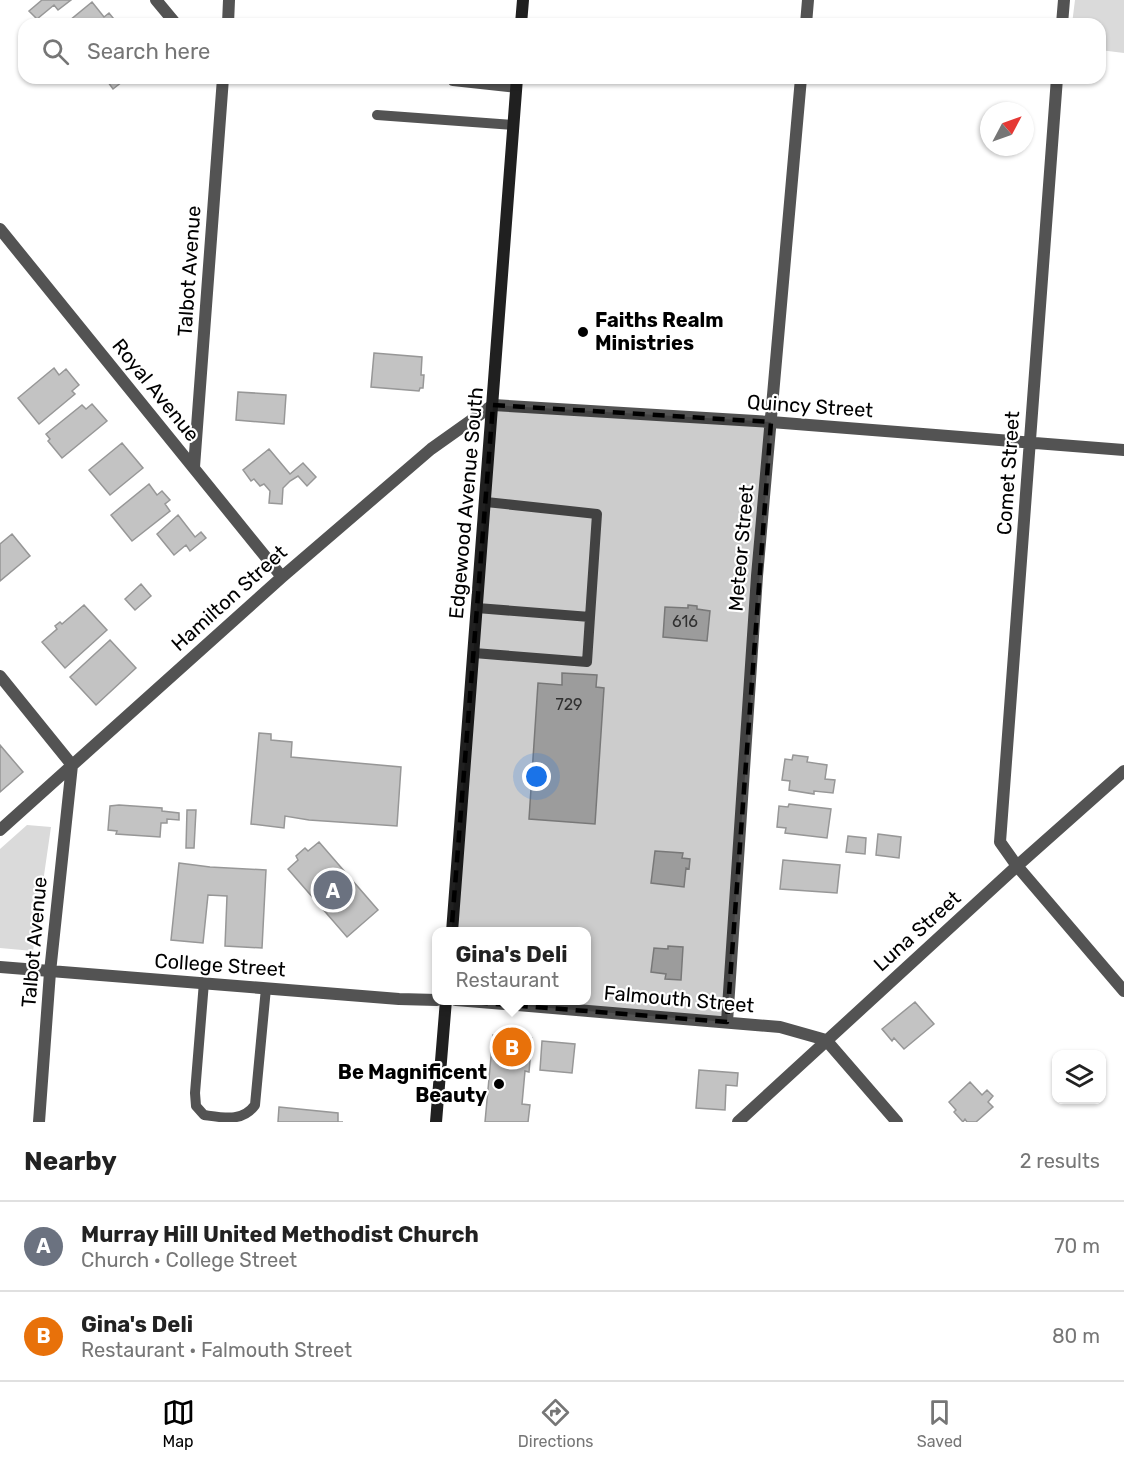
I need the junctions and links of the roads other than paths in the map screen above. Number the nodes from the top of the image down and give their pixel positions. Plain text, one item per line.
1 (156, 0) edge
2 (230, 0) edge
3 (523, 0) edge
4 (808, 0) edge
5 (1064, 0) edge
6 (171, 18) edge
7 (228, 18) edge
8 (522, 18) edge
9 (806, 18) edge
10 (1062, 18) edge
11 (223, 84) edge
12 (517, 84) edge
13 (800, 84) edge
14 (1057, 84) edge
15 (377, 115) dead end
16 (514, 125) junction
17 (0, 229) edge
18 (493, 405) junction
19 (771, 422) junction
20 (1030, 442) junction
21 (1124, 450) edge
22 (194, 467) junction
23 (486, 502) junction
24 (282, 577) junction
25 (477, 608) junction
26 (590, 617) junction
27 (474, 653) junction
28 (0, 676) edge
29 (72, 765) junction
30 (1124, 771) edge
31 (0, 831) edge
32 (1017, 866) junction
33 (452, 927) edge
34 (0, 967) edge
35 (50, 972) junction
36 (204, 982) junction
37 (266, 988) junction
38 (1124, 991) edge
39 (432, 1000) edge
40 (446, 1005) edge
41 (518, 1005) edge
42 (727, 1022) junction
43 (826, 1040) junction
44 (39, 1122) edge
45 (436, 1122) edge
46 (738, 1122) edge
47 (897, 1122) edge

1 - 6 street
2 - 7 street
3 - 8 main road
4 - 9 street
5 - 10 street
11 - 22 street, Talbot Avenue
12 - 16 main road, Edgewood Avenue South
13 - 19 street, Meteor Street
14 - 20 street, Comet Street
15 - 16 lane
16 - 18 main road, Edgewood Avenue South
17 - 22 street, Royal Avenue
18 - 19 street, Quincy Street
18 - 23 main road, Edgewood Avenue South
18 - 24 street, Hamilton Street
19 - 20 street, Quincy Street
19 - 42 street, Meteor Street
20 - 21 street, Quincy Street
20 - 32 street, Comet Street
22 - 24 street, Royal Avenue
23 - 25 main road, Edgewood Avenue South
23 - 26 lane
24 - 29 street, Hamilton Street
25 - 26 lane
25 - 27 main road, Edgewood Avenue South
26 - 27 lane
27 - 33 main road, Edgewood Avenue South
28 - 29 street
29 - 31 street, Hamilton Street
29 - 35 street, Talbot Avenue
30 - 32 street, Luna Street
32 - 38 street, Comet Street
32 - 43 street, Luna Street
34 - 35 street, College Street
35 - 36 street, College Street
35 - 44 street, Talbot Avenue
36 - 37 street, College Street
36 - 37 lane
37 - 39 street, College Street
40 - 45 main road
41 - 42 street, Falmouth Street
42 - 43 street, Falmouth Street
43 - 46 street, Luna Street
43 - 47 street

